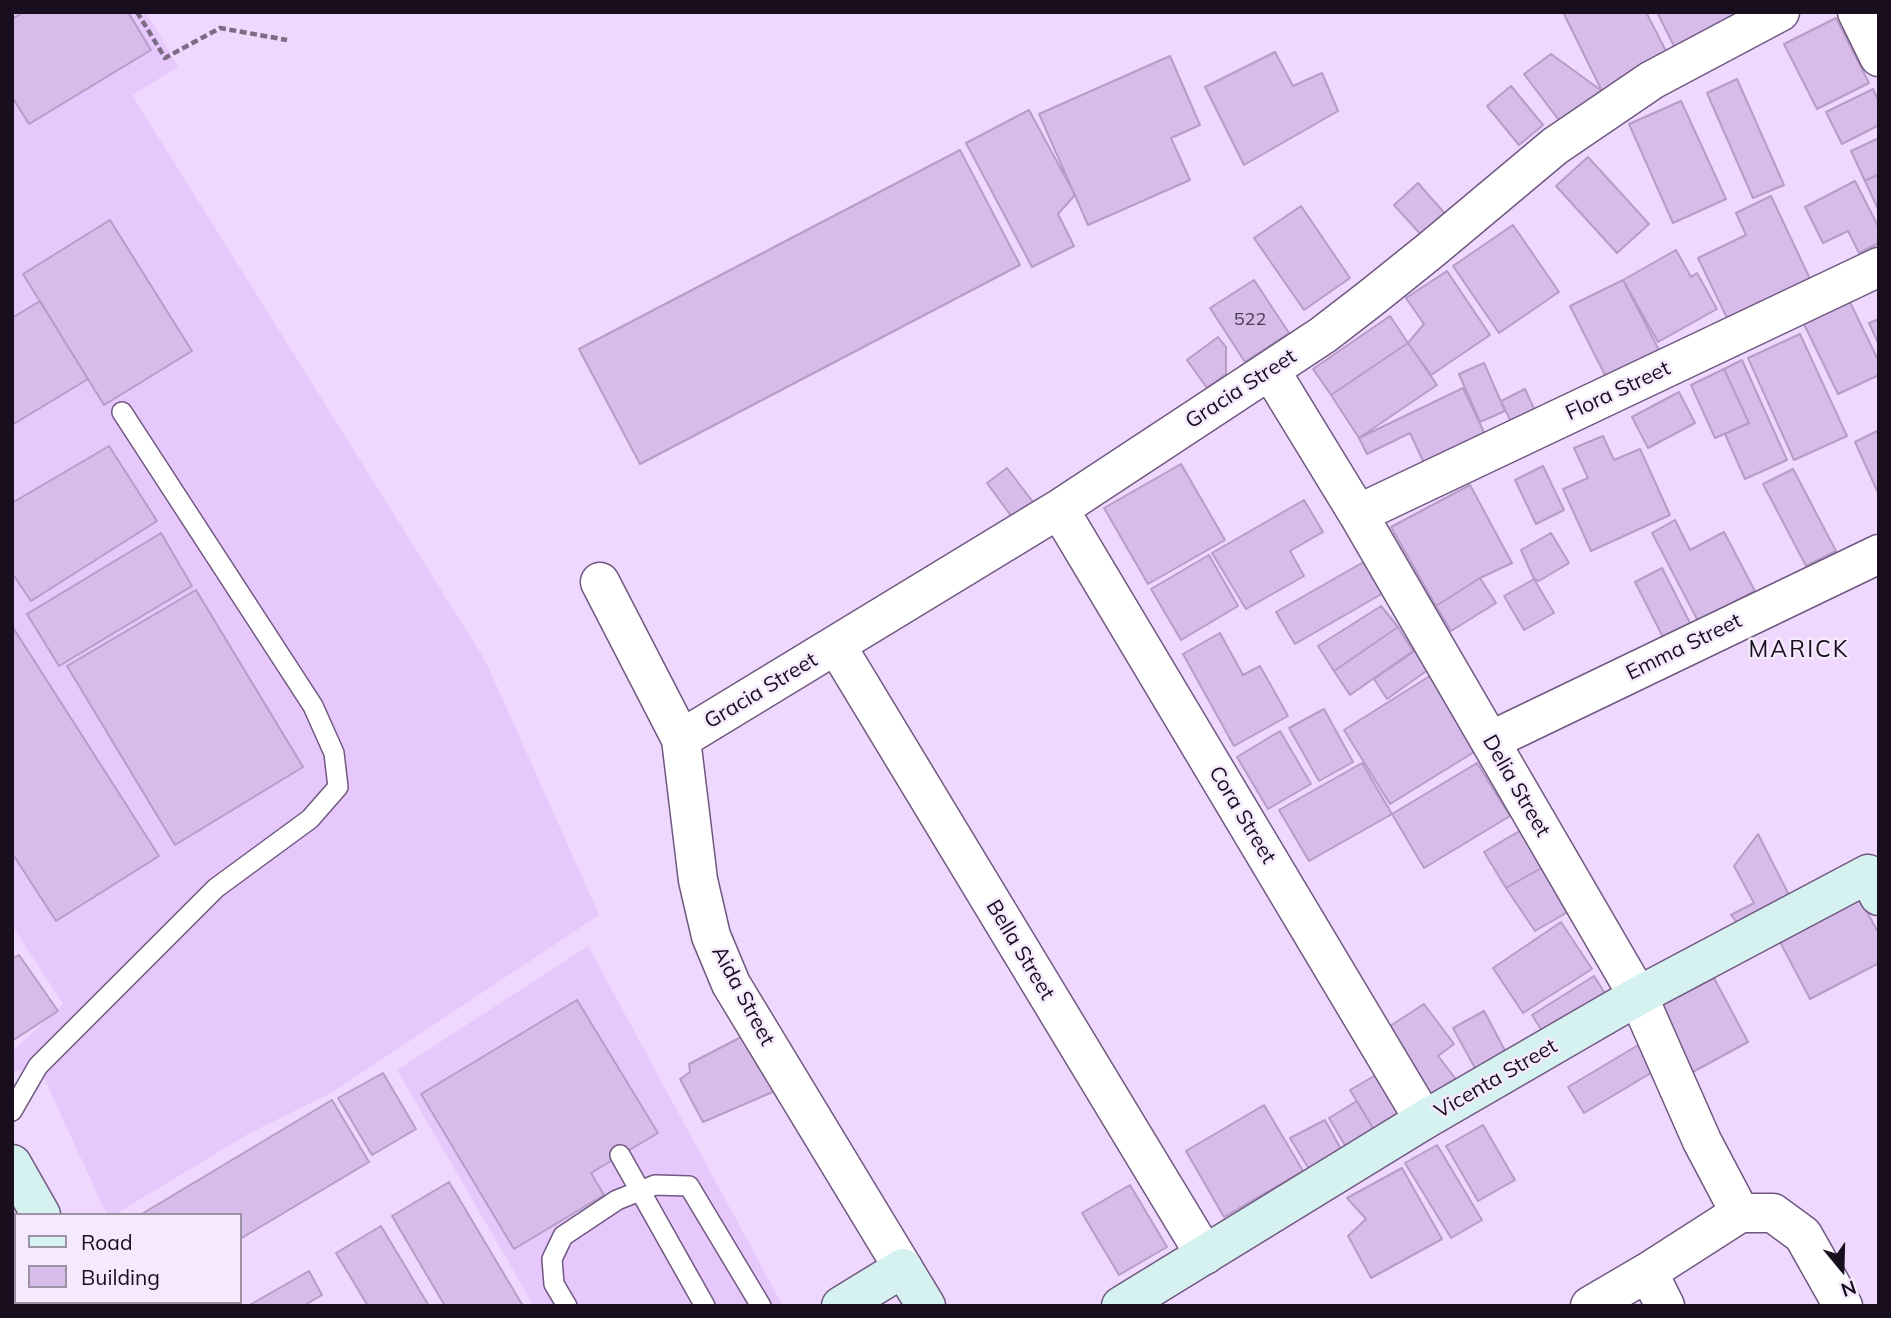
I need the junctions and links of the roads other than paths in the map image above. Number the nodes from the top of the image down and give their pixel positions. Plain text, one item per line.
1 (1857, 12) edge
2 (1768, 16) edge
3 (1879, 57) edge
4 (1879, 267) edge
5 (1270, 370) junction
6 (122, 412) dead end
7 (1059, 509) junction
8 (1358, 514) junction
9 (1879, 554) edge
10 (600, 582) dead end
11 (836, 645) junction
12 (681, 739) junction
13 (1490, 741) junction
14 (1875, 879) edge
15 (1638, 996) junction
16 (12, 1111) edge
17 (1424, 1120) junction
18 (620, 1155) dead end
19 (12, 1164) edge
20 (640, 1191) junction
21 (40, 1213) edge
22 (1740, 1213) junction
23 (1205, 1255) junction
24 (903, 1268) junction
25 (1648, 1272) junction
26 (567, 1306) edge
27 (705, 1306) edge
28 (761, 1306) edge
29 (841, 1306) edge
30 (926, 1306) edge
31 (1121, 1306) edge
32 (1590, 1306) edge
33 (1665, 1306) edge
34 (1843, 1306) edge

1 - 3 street
2 - 5 street, Gracia Street
4 - 8 street, Flora Street
5 - 7 street, Gracia Street
5 - 8 street, Delia Street
6 - 16 lane
7 - 11 street, Gracia Street
7 - 17 street, Cora Street
8 - 13 street, Delia Street
9 - 13 street, Emma Street
10 - 12 street, Aida Street
11 - 12 street, Gracia Street
11 - 23 street, Bella Street
12 - 24 street, Aida Street
13 - 15 street, Delia Street
14 - 15 street, Vicenta Street
15 - 17 street, Vicenta Street
15 - 22 street, Delia Street
17 - 23 street, Vicenta Street
18 - 20 lane
19 - 21 street
20 - 26 lane
20 - 27 lane
20 - 28 lane
22 - 25 street
22 - 34 street
23 - 31 street, Vicenta Street
24 - 29 street
24 - 30 street, Aida Street
25 - 32 street
25 - 33 street

